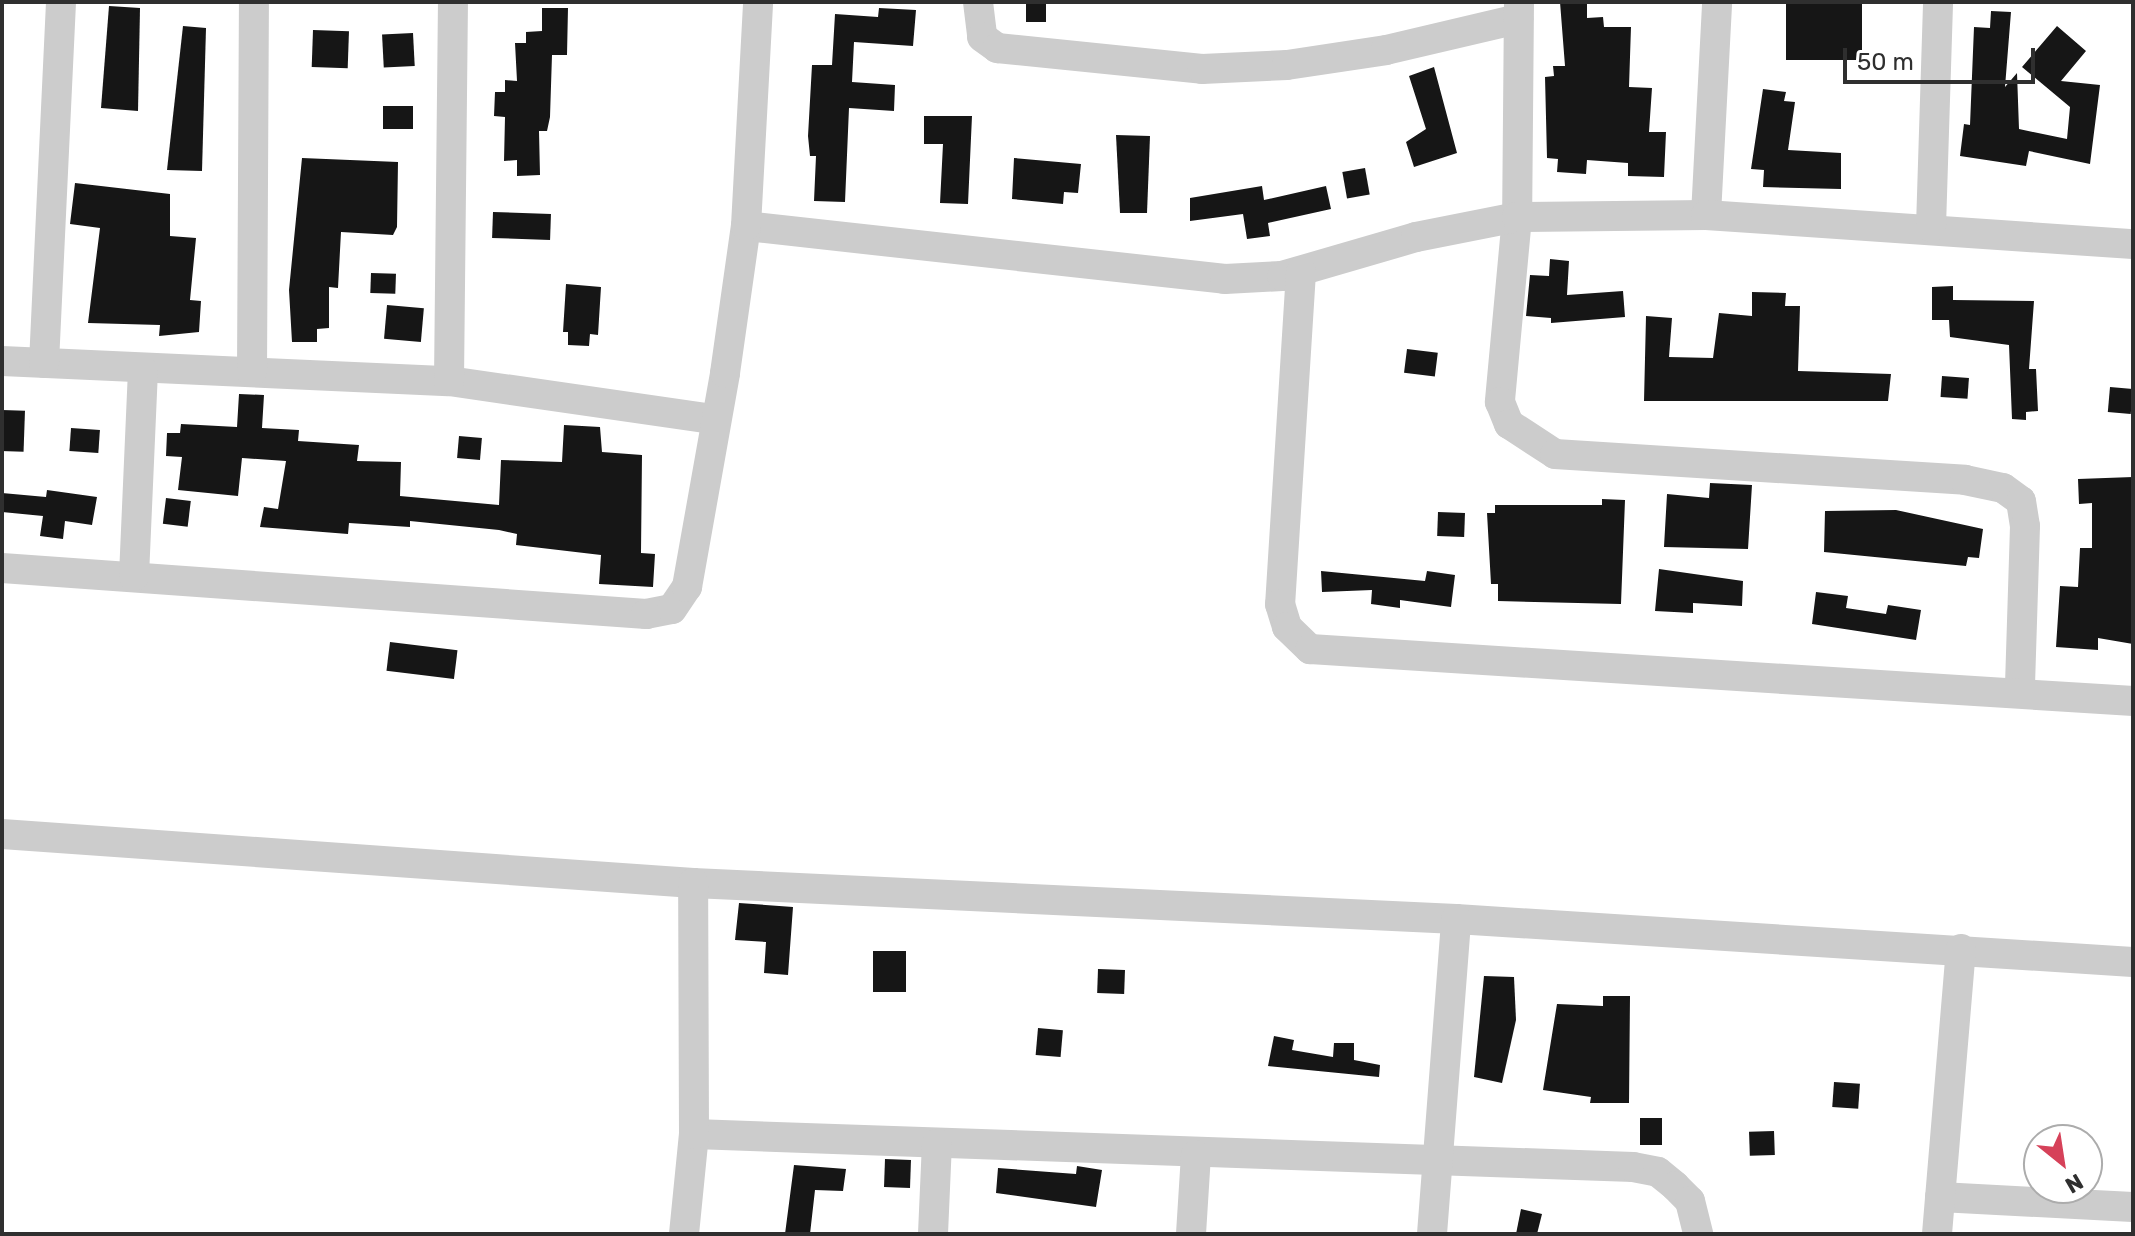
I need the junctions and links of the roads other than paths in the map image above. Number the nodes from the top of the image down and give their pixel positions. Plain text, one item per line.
1 (61, 2) edge
2 (254, 2) edge
3 (453, 2) edge
4 (758, 2) edge
5 (978, 2) edge
6 (1717, 2) edge
7 (1938, 2) edge
8 (1518, 11) edge
9 (1706, 215) junction
10 (1517, 217) junction
11 (746, 226) junction
12 (1931, 227) junction
13 (2133, 244) edge
14 (1301, 272) junction
15 (2, 361) edge
16 (44, 363) junction
17 (143, 371) junction
18 (252, 372) junction
19 (449, 381) junction
20 (713, 419) junction
21 (2, 568) edge
22 (134, 576) junction
23 (2020, 689) junction
24 (2133, 701) edge
25 (2, 834) edge
26 (693, 883) junction
27 (1456, 919) junction
28 (1961, 949) junction
29 (2133, 962) edge
30 (694, 1134) junction
31 (937, 1144) junction
32 (1196, 1155) junction
33 (1435, 1164) junction
34 (1940, 1197) junction
35 (2133, 1207) edge
36 (684, 1234) edge
37 (933, 1234) edge
38 (1191, 1234) edge
39 (1432, 1234) edge
40 (1698, 1234) edge
41 (1937, 1234) edge

1 - 16 street
2 - 18 street
3 - 19 street
4 - 11 street
5 - 8 street
6 - 9 street
7 - 12 street
8 - 10 street
9 - 10 street
9 - 12 street
10 - 14 street
10 - 23 street
11 - 14 street
11 - 20 street
12 - 13 street
14 - 23 street
15 - 16 street
16 - 17 street
17 - 18 street
17 - 22 street
18 - 19 street
19 - 20 street
20 - 22 street
21 - 22 street
23 - 24 street
25 - 26 street
26 - 27 street
26 - 30 street
27 - 28 street
27 - 33 street
28 - 29 street
28 - 34 street
30 - 31 street
30 - 36 street
31 - 32 street
31 - 37 street
32 - 33 street
32 - 38 street
33 - 39 street
33 - 40 street
34 - 35 street
34 - 41 street

